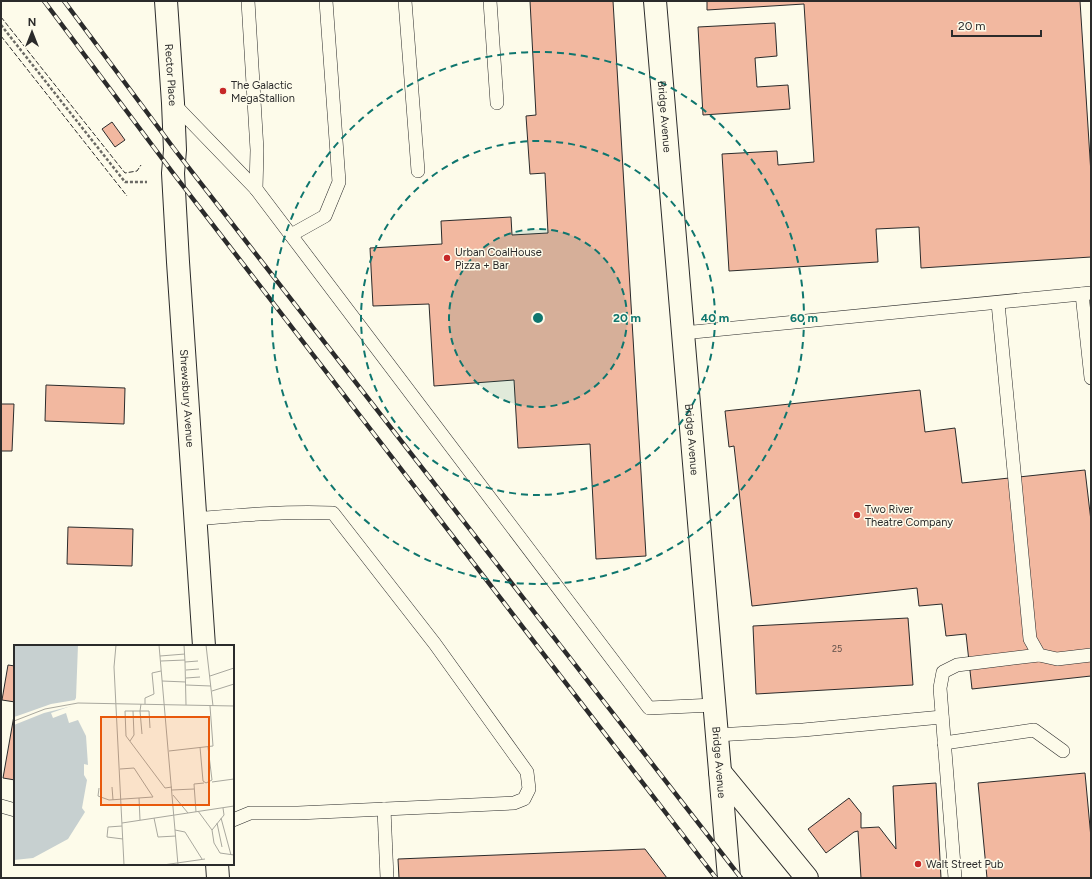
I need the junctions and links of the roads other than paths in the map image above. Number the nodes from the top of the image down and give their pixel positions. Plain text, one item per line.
1 (166, 1) edge
2 (248, 1) edge
3 (326, 1) edge
4 (405, 1) edge
5 (490, 1) edge
6 (655, 1) edge
7 (173, 103) junction
8 (497, 103) dead end
9 (175, 150) joint
10 (418, 171) dead end
11 (256, 189) junction
12 (291, 235) junction
13 (1086, 294) edge
14 (998, 302) junction
15 (683, 334) junction
16 (1091, 378) edge
17 (195, 519) junction
18 (204, 645) edge
19 (1091, 655) edge
20 (1039, 656) junction
21 (714, 705) junction
22 (942, 717) junction
23 (716, 735) junction
24 (944, 743) junction
25 (1063, 751) dead end
26 (720, 772) junction
27 (1, 806) edge
28 (384, 809) junction
29 (14, 810) edge
30 (234, 820) edge
31 (217, 865) edge
32 (218, 878) edge
33 (387, 878) edge
34 (729, 878) edge
35 (807, 878) edge
36 (955, 878) edge

1 - 7 street, Rector Place
2 - 11 lane
3 - 12 lane
4 - 10 lane
5 - 8 lane
6 - 15 street, Bridge Avenue
7 - 9 street, Rector Place
7 - 11 lane
9 - 17 street, Shrewsbury Avenue
11 - 12 lane
12 - 21 lane
13 - 14 lane
13 - 16 lane
14 - 15 lane
14 - 20 lane
15 - 21 street, Bridge Avenue
17 - 18 street, Shrewsbury Avenue
17 - 28 lane
19 - 20 lane
20 - 22 lane
21 - 23 street, Bridge Avenue
22 - 23 lane
22 - 24 lane
23 - 26 street, Bridge Avenue
24 - 25 lane
24 - 36 lane
26 - 34 street, Bridge Avenue
26 - 35 street
27 - 29 lane
28 - 30 lane
28 - 33 lane
31 - 32 street

